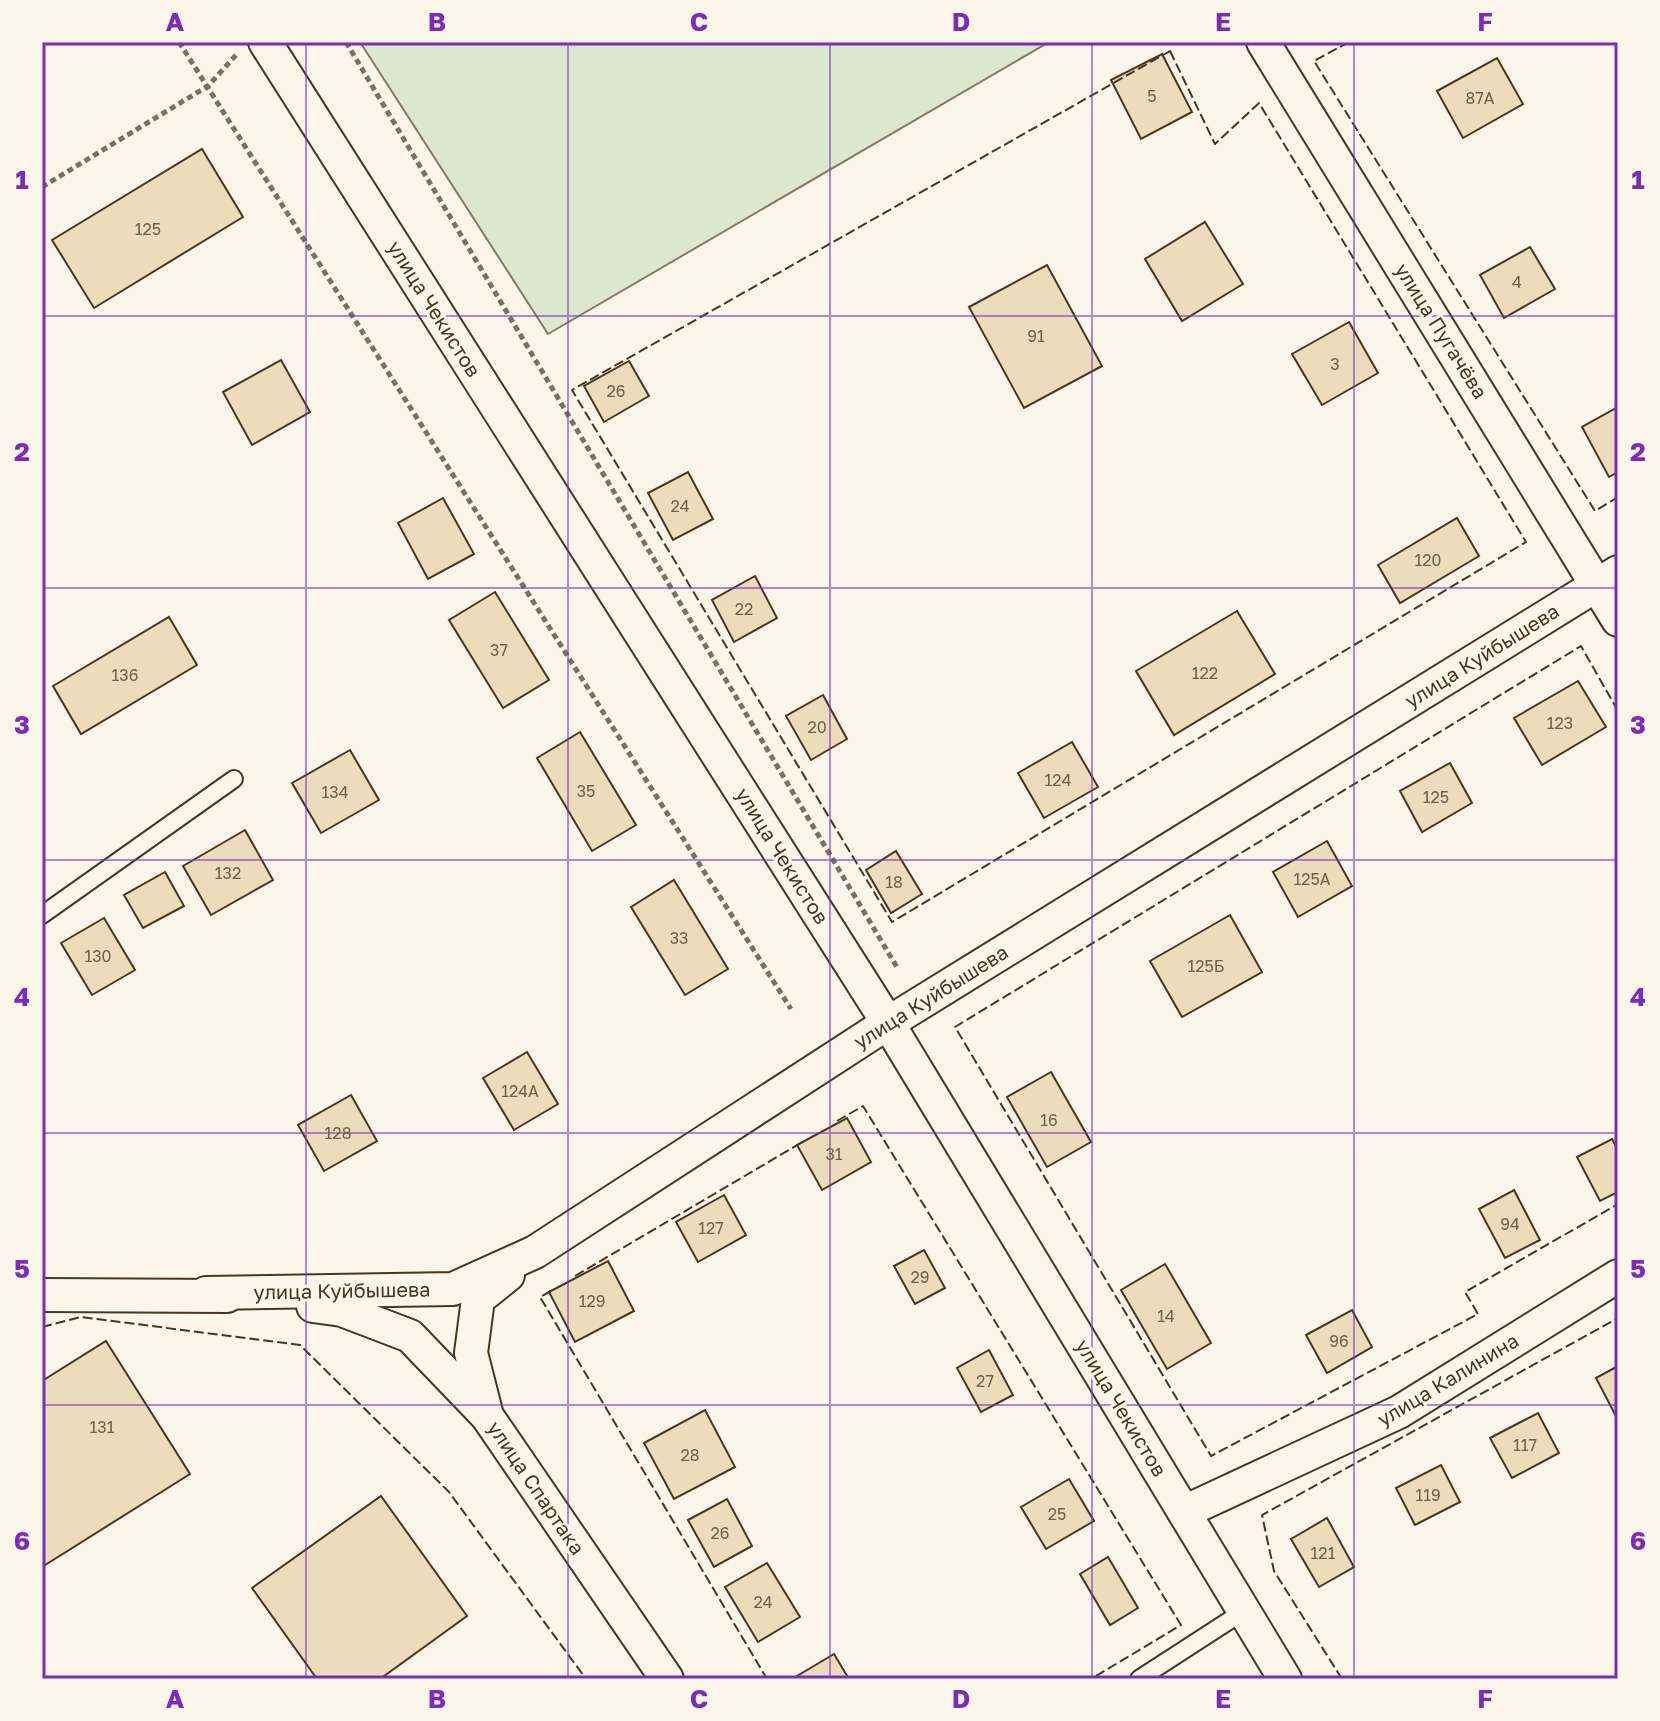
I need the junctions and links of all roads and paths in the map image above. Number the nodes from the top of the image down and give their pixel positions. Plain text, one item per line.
1 (179, 42) edge
2 (346, 42) edge
3 (1263, 42) edge
4 (251, 48) edge
5 (208, 86) junction
6 (42, 187) edge
7 (1608, 578) edge
8 (1618, 620) edge
9 (234, 779) dead end
10 (42, 915) edge
11 (919, 1005) junction
12 (791, 1009) dead end
13 (888, 1023) junction
14 (535, 1252) junction
15 (1618, 1276) edge
16 (206, 1293) junction
17 (42, 1295) edge
18 (487, 1416) junction
19 (1184, 1512) junction
20 (1244, 1611) junction
21 (667, 1679) edge
22 (1139, 1679) edge
23 (1285, 1679) edge

1 - 5 path
2 - 11 path
3 - 7 street, улица Пугачёва
4 - 5 path
4 - 13 street, улица Чекистов
5 - 6 path
5 - 12 path
7 - 8 street, улица Пугачёва
7 - 11 street, улица Куйбышева
9 - 10 lane
11 - 13 street, улица Куйбышева
13 - 14 street, улица Куйбышева
13 - 19 street, улица Чекистов
14 - 16 street, улица Куйбышева
14 - 18 street, улица Спартака
15 - 19 street, улица Калинина
16 - 17 street
16 - 18 street
18 - 21 street, улица Спартака
19 - 20 street, улица Чекистов
20 - 22 lane
20 - 23 street, улица Чекистов

